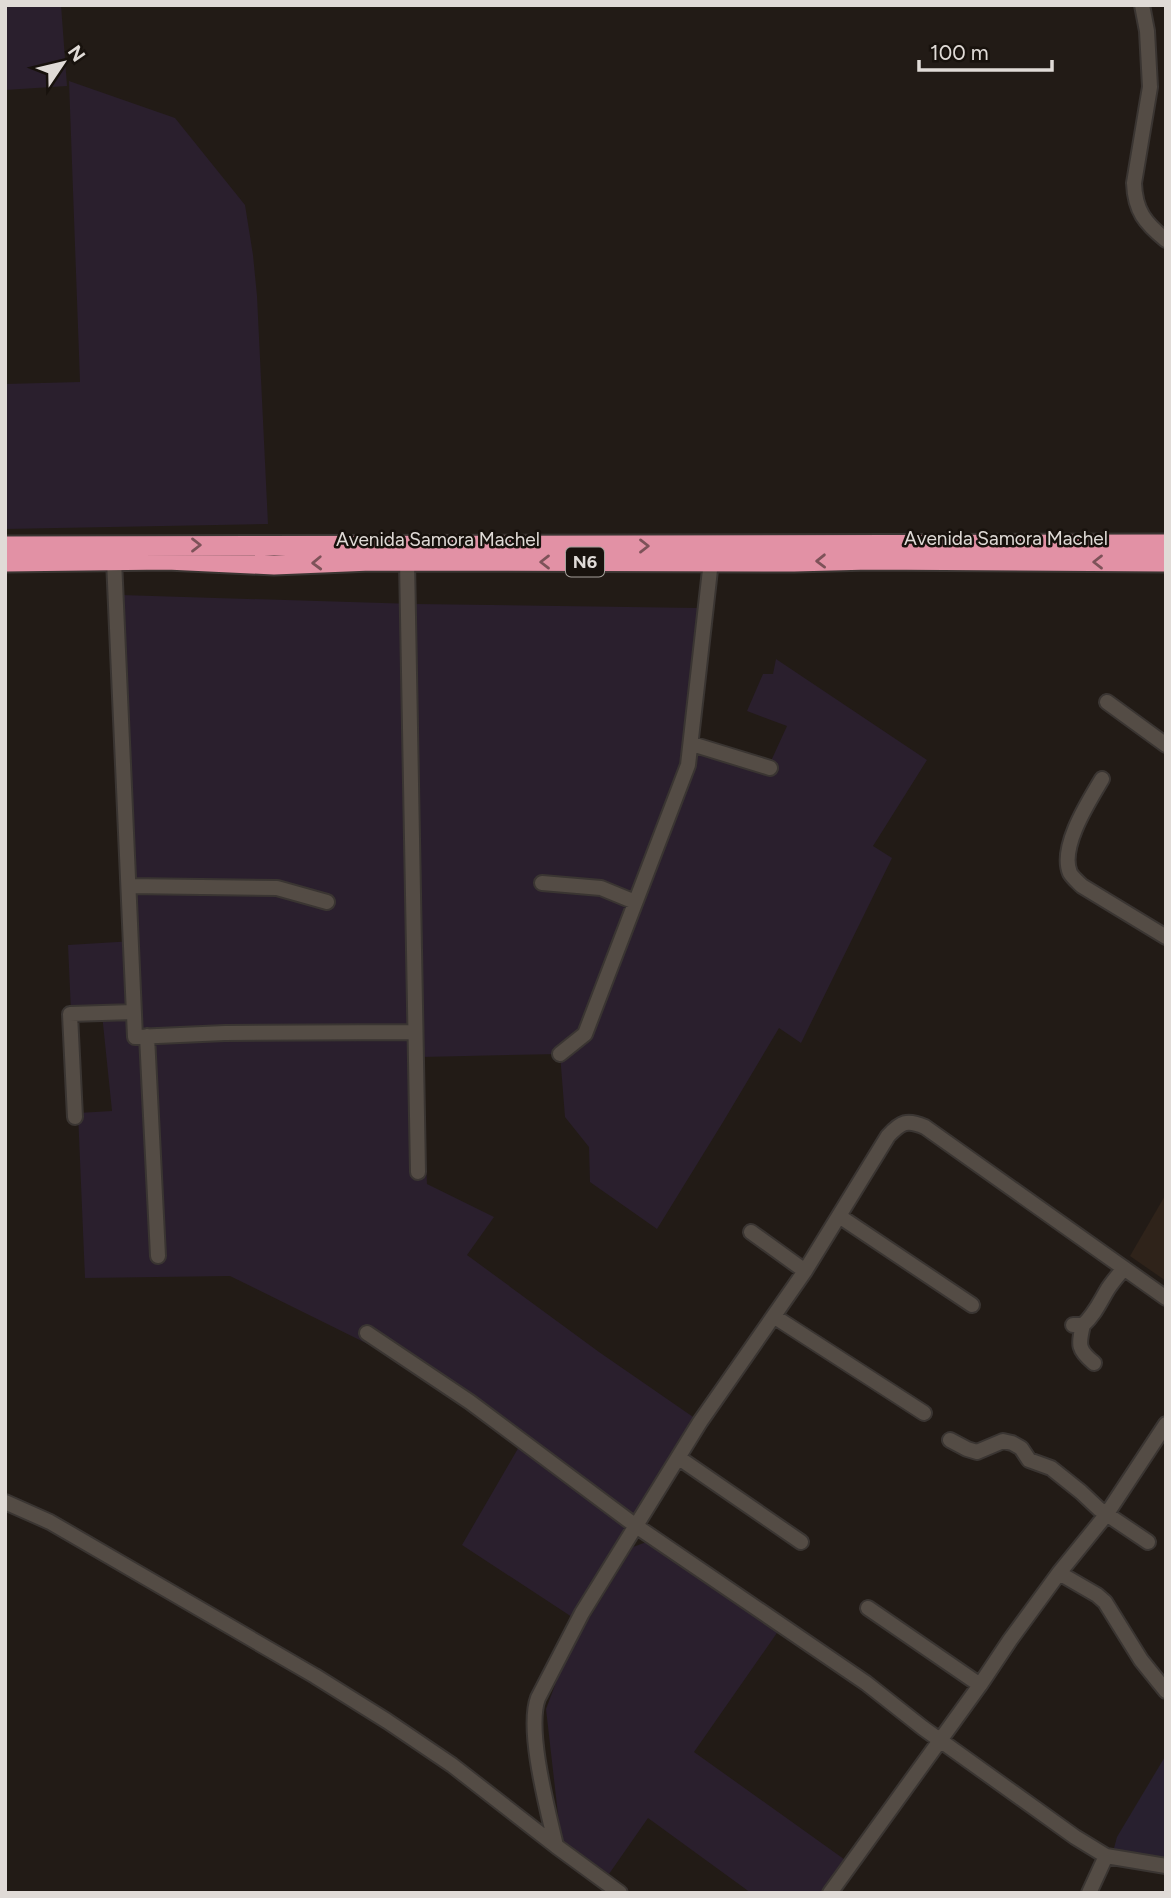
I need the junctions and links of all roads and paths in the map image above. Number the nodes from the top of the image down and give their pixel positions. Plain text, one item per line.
1 (1142, 5) edge
2 (1166, 240) edge
3 (5, 546) edge
4 (1165, 558) edge
5 (114, 560) junction
6 (407, 561) junction
7 (710, 561) junction
8 (5, 562) edge
9 (1107, 702) dead end
10 (692, 744) junction
11 (1166, 745) edge
12 (770, 768) dead end
13 (1102, 779) dead end
14 (542, 883) dead end
15 (129, 886) junction
16 (327, 902) dead end
17 (635, 902) junction
18 (1166, 937) edge
19 (134, 1012) junction
20 (415, 1032) junction
21 (147, 1036) junction
22 (560, 1054) dead end
23 (75, 1117) dead end
24 (418, 1172) dead end
25 (839, 1216) junction
26 (751, 1233) dead end
27 (158, 1256) dead end
28 (1124, 1268) junction
29 (805, 1271) junction
30 (1166, 1298) edge
31 (972, 1305) dead end
32 (775, 1317) junction
33 (367, 1333) dead end
34 (1094, 1363) dead end
35 (924, 1413) dead end
36 (1166, 1424) edge
37 (950, 1440) dead end
38 (678, 1458) junction
39 (5, 1502) edge
40 (1106, 1515) junction
41 (636, 1526) junction
42 (802, 1542) dead end
43 (1148, 1542) dead end
44 (1059, 1573) junction
45 (868, 1608) dead end
46 (980, 1685) junction
47 (1166, 1690) edge
48 (941, 1740) junction
49 (556, 1846) junction
50 (1106, 1856) junction
51 (1166, 1866) edge
52 (620, 1893) edge
53 (830, 1893) edge
54 (1088, 1893) edge

1 - 2 street
3 -> 4 highway, Avenida Samora Machel / N6
4 -> 7 highway, Avenida Samora Machel / N6
6 -> 5 highway, Avenida Samora Machel / N6
5 - 8 highway, Avenida Samora Machel / N6
5 - 15 street
7 -> 6 highway, Avenida Samora Machel / N6
6 - 20 street
7 - 10 street
9 - 11 street
10 - 12 street
10 - 17 street
13 - 18 street
14 - 17 street
15 - 16 street
15 - 19 street
17 - 22 street
19 - 21 street
19 - 23 street
20 - 21 street
20 - 24 street
21 - 27 street
25 - 28 street
25 - 29 street
25 - 31 street
26 - 29 street
28 - 30 street
28 - 34 street
29 - 32 street
32 - 35 street
32 - 38 street
33 - 41 street
36 - 40 street
37 - 40 street
38 - 41 street
38 - 42 street
39 - 49 street
40 - 43 street
40 - 44 street
41 - 48 street
41 - 49 street
44 - 46 street
44 - 47 street
45 - 46 street
46 - 48 street
48 - 50 street
48 - 53 street
49 - 52 street
50 - 51 street
50 - 54 street

